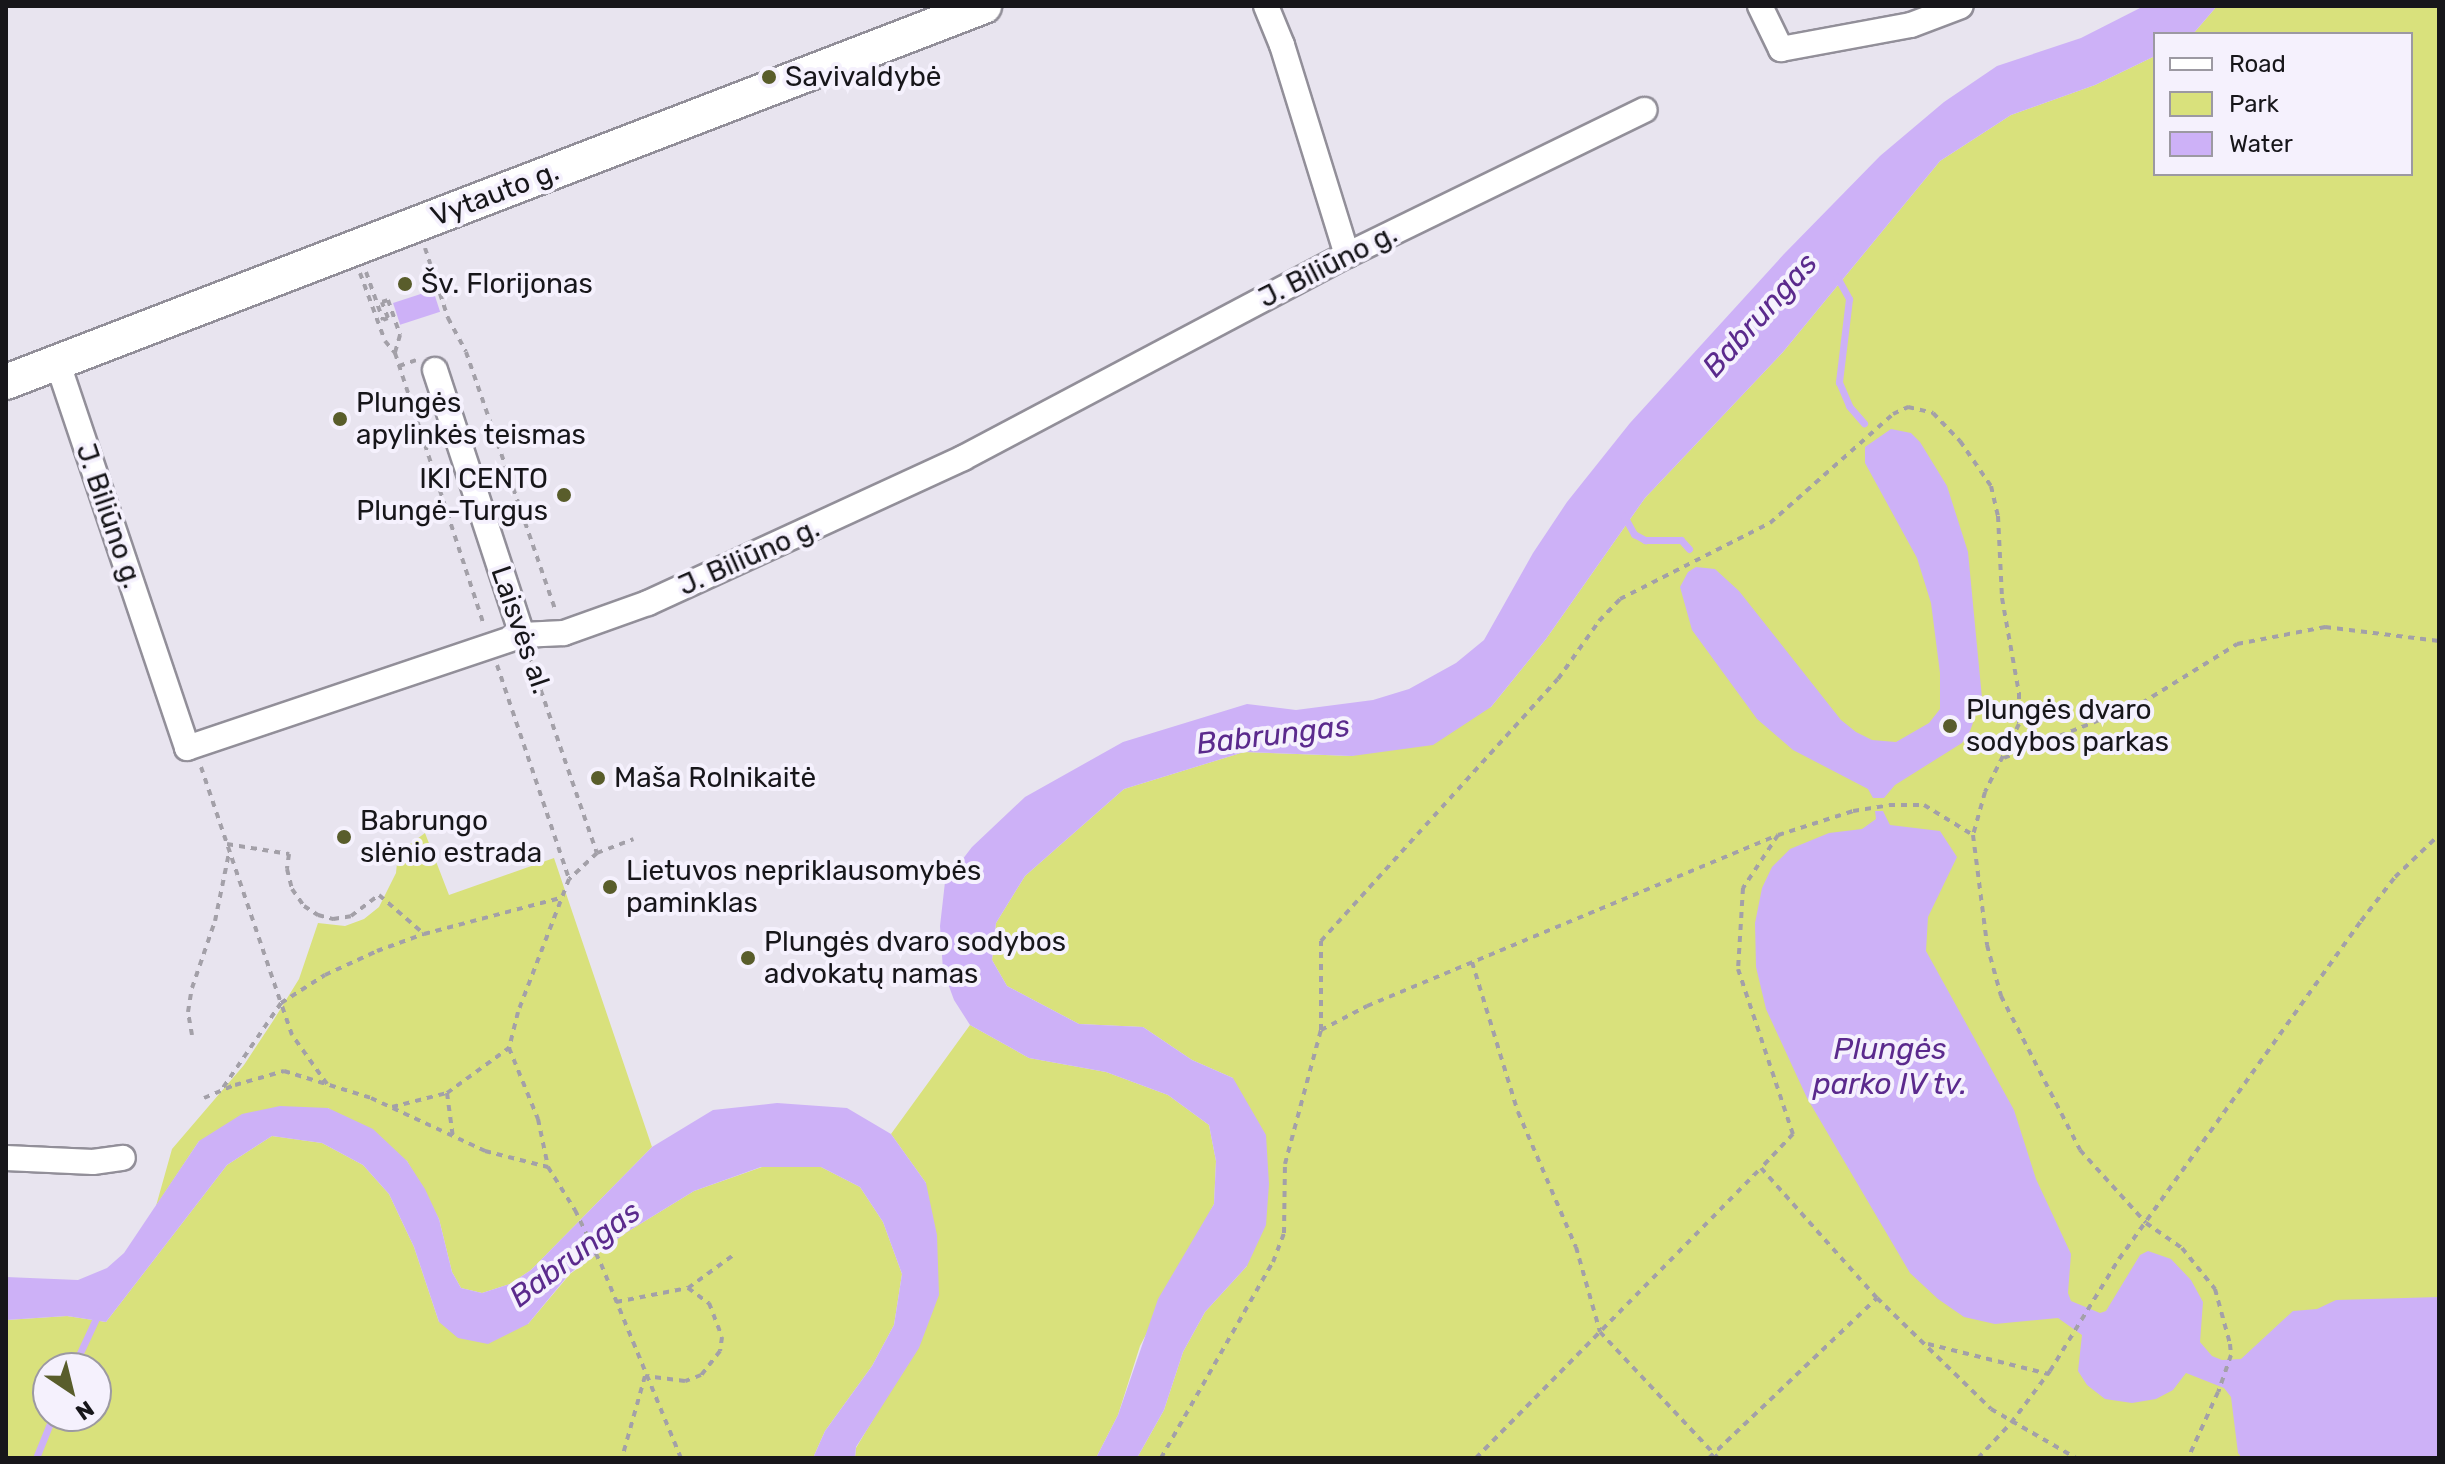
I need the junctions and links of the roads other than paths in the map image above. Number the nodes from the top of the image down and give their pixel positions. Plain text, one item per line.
1 (984, 6) edge
2 (1266, 6) edge
3 (1760, 6) edge
4 (1961, 6) edge
5 (1644, 110) dead end
6 (1347, 255) junction
7 (58, 364) junction
8 (435, 370) dead end
9 (6, 382) edge
10 (522, 635) junction
11 (6, 1158) edge
12 (123, 1158) dead end

1 - 7 main road, Vytauto g.
2 - 6 street
3 - 4 street
5 - 6 street, J. Biliūno g.
6 - 10 street, J. Biliūno g.
7 - 9 main road, Vytauto g.
7 - 10 street, J. Biliūno g.
8 - 10 street, Laisvės al.
11 - 12 street

